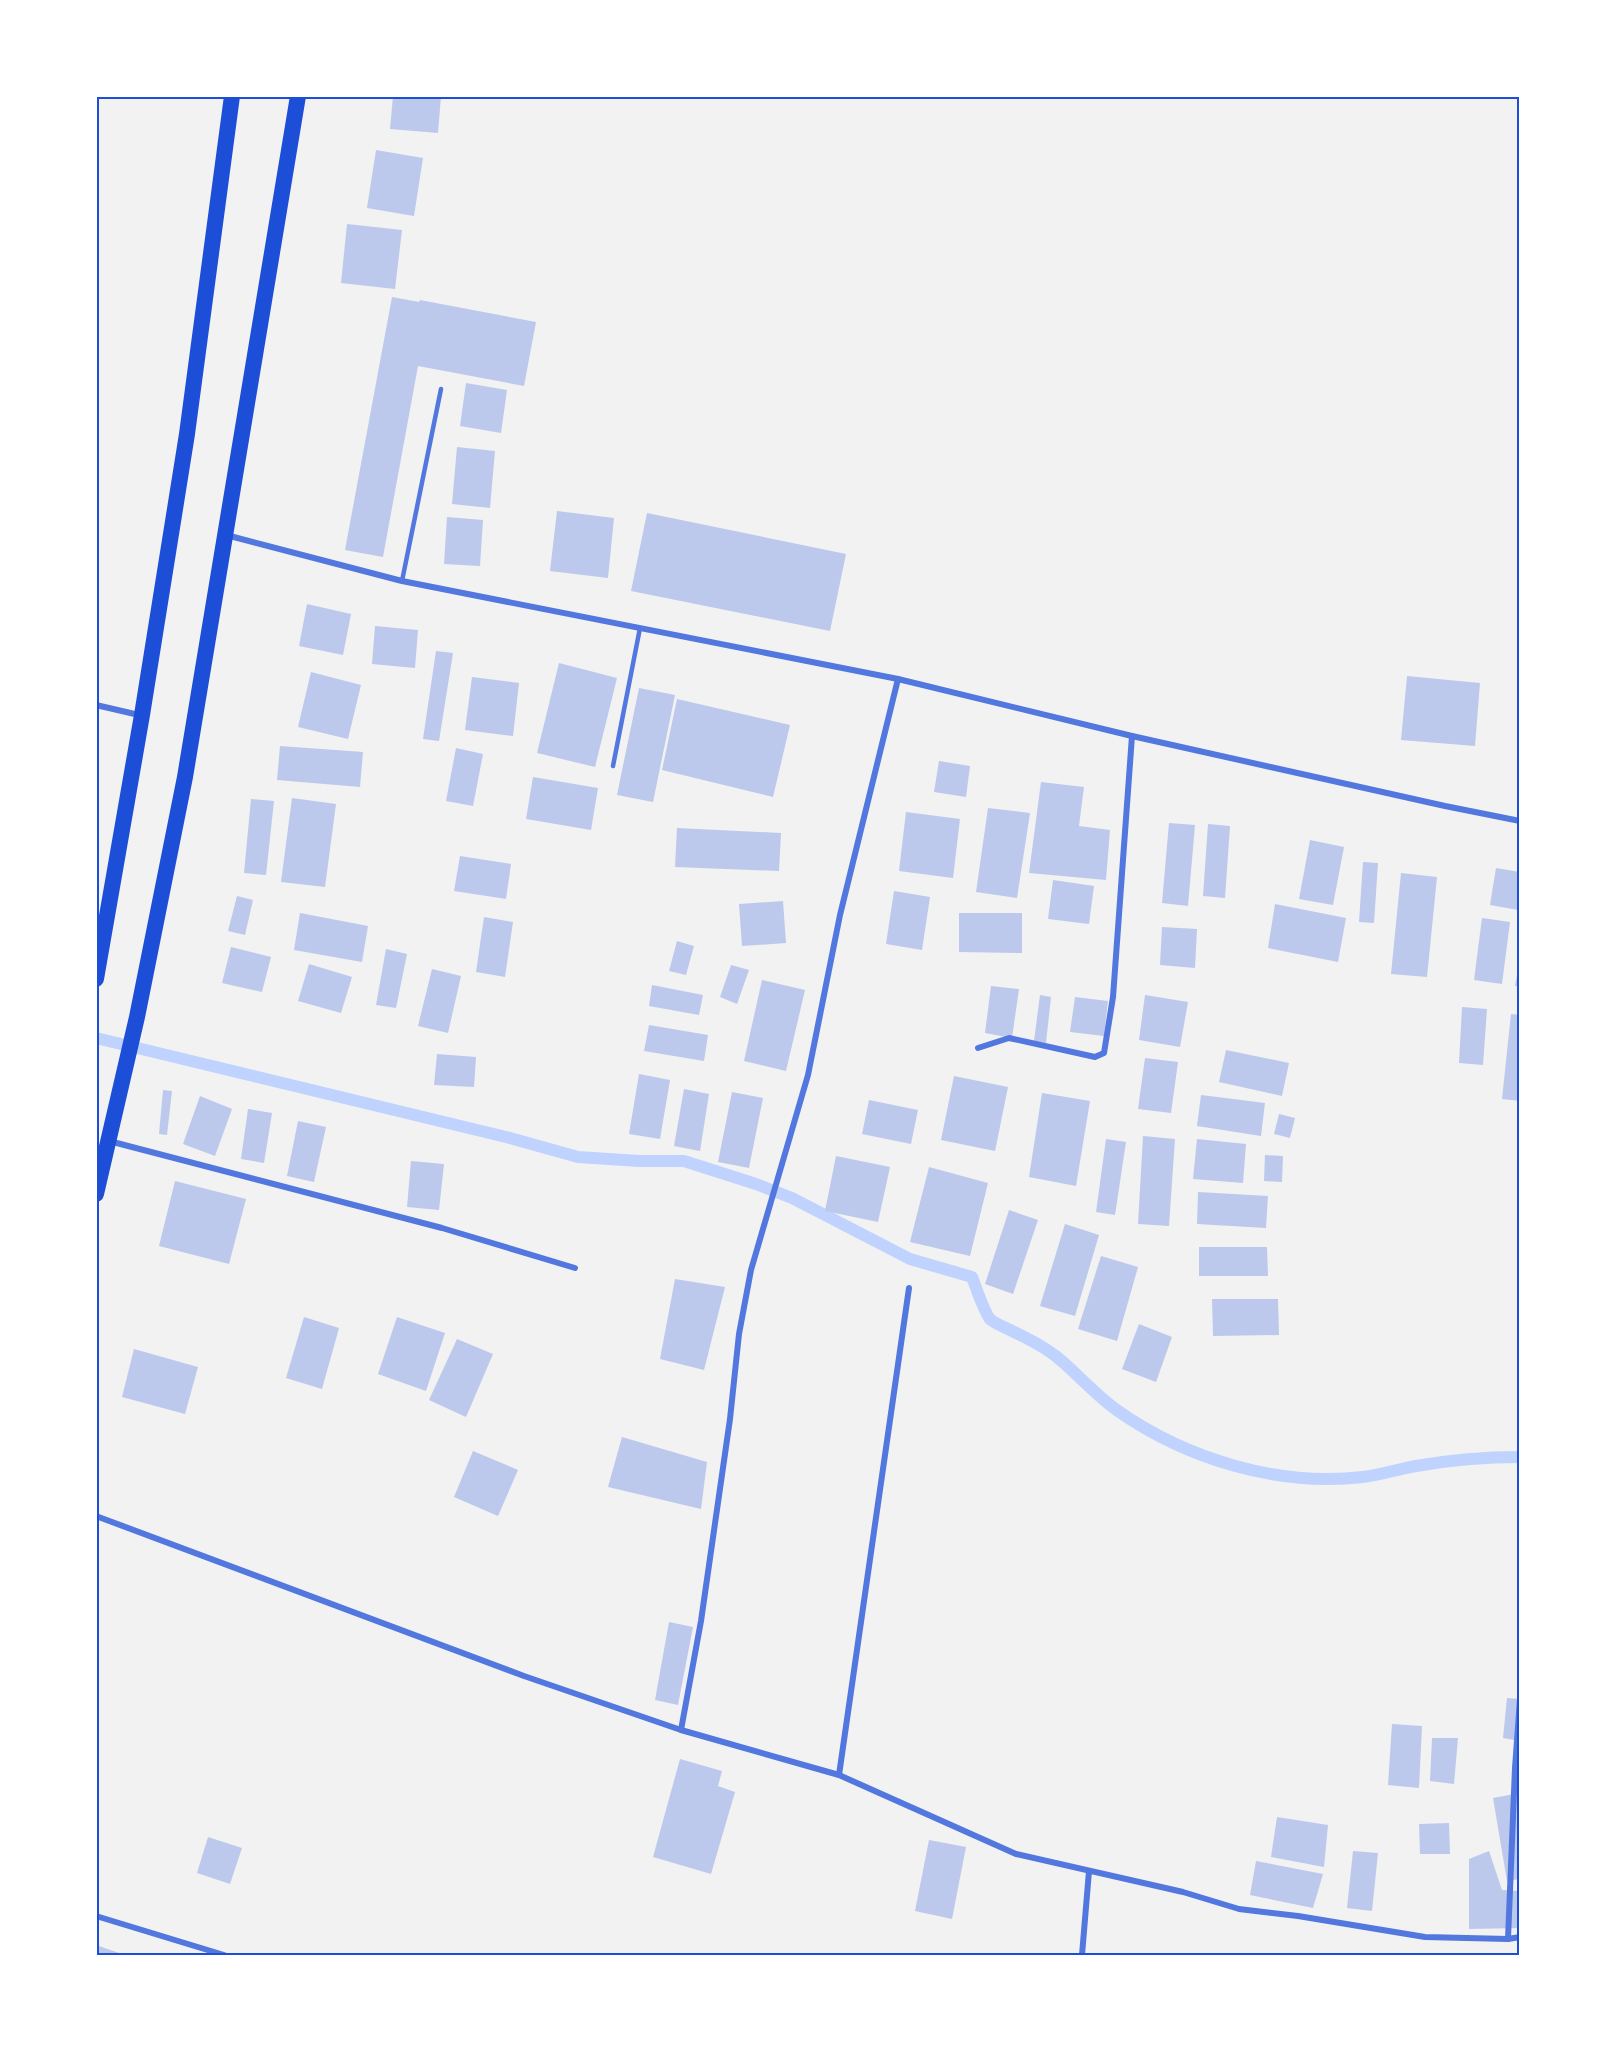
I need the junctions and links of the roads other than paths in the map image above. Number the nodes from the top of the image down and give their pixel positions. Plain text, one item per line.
1 (232, 96) edge
2 (298, 96) edge
3 (441, 389) dead end
4 (226, 535) junction
5 (402, 581) junction
6 (640, 628) junction
7 (898, 679) junction
8 (96, 705) edge
9 (142, 715) junction
10 (1132, 736) junction
11 (613, 766) dead end
12 (1520, 821) edge
13 (96, 979) edge
14 (978, 1048) dead end
15 (108, 1141) junction
16 (96, 1194) edge
17 (575, 1268) dead end
18 (909, 1288) dead end
19 (96, 1516) edge
20 (1520, 1699) edge
21 (681, 1730) junction
22 (839, 1775) junction
23 (1089, 1871) junction
24 (96, 1916) edge
25 (1520, 1937) edge
26 (1508, 1939) junction
27 (224, 1955) edge
28 (1082, 1955) edge

1 - 9 highway
2 - 4 highway
3 - 5 lane
4 - 5 street
4 - 15 highway
5 - 6 street
6 - 7 street
6 - 11 lane
7 - 10 street
7 - 21 street
8 - 9 street
9 - 13 highway
10 - 12 street
10 - 14 street
15 - 16 highway
15 - 17 street
18 - 22 street
19 - 21 street
20 - 26 street
21 - 22 street
22 - 23 street
23 - 26 street
23 - 28 street
24 - 27 street
25 - 26 street

